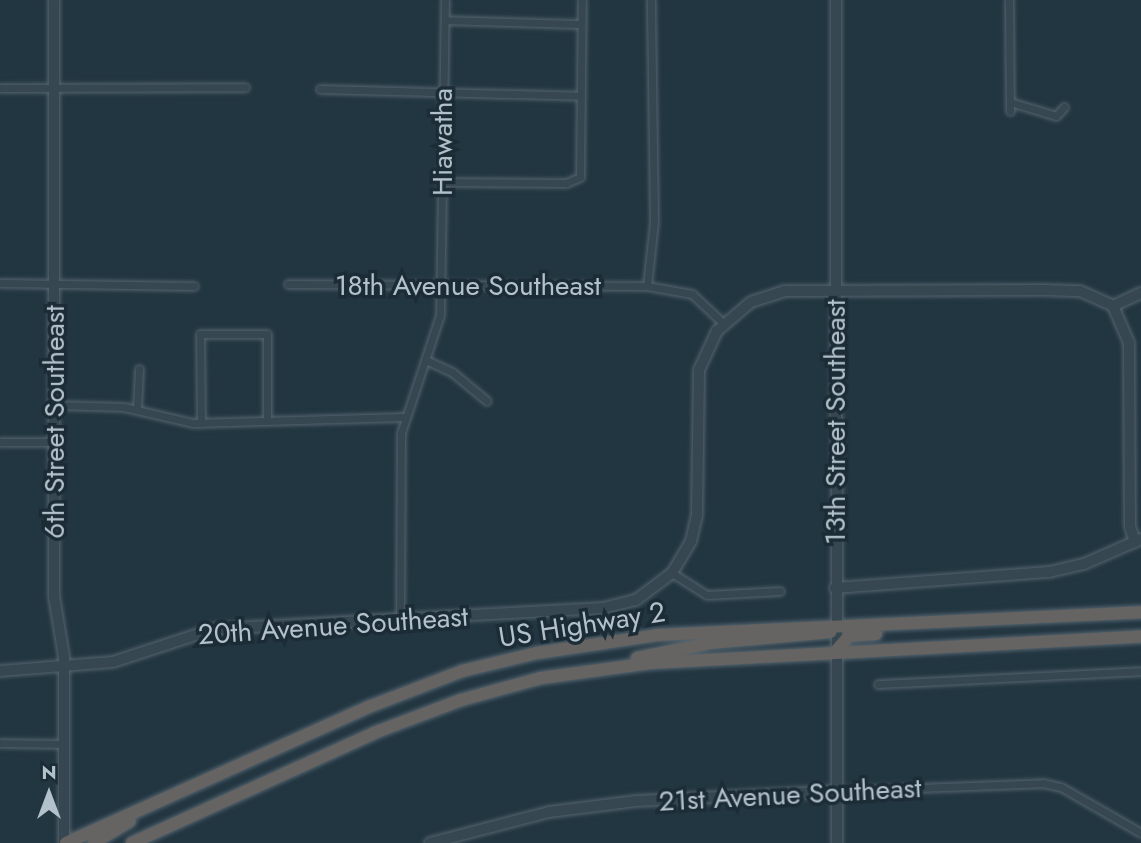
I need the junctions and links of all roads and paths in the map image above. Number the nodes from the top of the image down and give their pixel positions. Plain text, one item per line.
1 (54, 0) edge
2 (445, 0) edge
3 (582, 0) edge
4 (650, 0) edge
5 (836, 0) edge
6 (1009, 0) edge
7 (445, 20) junction
8 (582, 24) junction
9 (245, 87) dead end
10 (0, 88) edge
11 (55, 88) junction
12 (320, 89) dead end
13 (443, 92) junction
14 (581, 96) junction
15 (1010, 102) junction
16 (1064, 107) dead end
17 (1010, 111) dead end
18 (443, 182) junction
19 (0, 284) edge
20 (288, 284) dead end
21 (443, 284) junction
22 (54, 285) junction
23 (194, 286) dead end
24 (647, 286) junction
25 (836, 290) junction
26 (1141, 293) edge
27 (1113, 306) junction
28 (724, 324) junction
29 (426, 360) junction
30 (139, 369) dead end
31 (487, 401) dead end
32 (56, 405) junction
33 (137, 410) junction
34 (404, 417) junction
35 (267, 419) junction
36 (201, 423) junction
37 (0, 442) edge
38 (55, 442) junction
39 (1138, 540) edge
40 (672, 573) junction
41 (835, 588) junction
42 (780, 591) dead end
43 (1141, 612) edge
44 (1026, 617) junction
45 (400, 620) junction
46 (835, 627) junction
47 (1141, 636) edge
48 (835, 652) junction
49 (65, 668) junction
50 (600, 669) junction
51 (0, 671) edge
52 (1141, 671) edge
53 (878, 684) dead end
54 (0, 743) edge
55 (63, 744) junction
56 (181, 790) junction
57 (838, 791) junction
58 (1141, 833) edge
59 (65, 843) edge
60 (94, 843) edge
61 (132, 843) edge
62 (430, 843) edge
63 (837, 843) edge

1 - 11 street, 6th Street Southeast
2 - 7 street, Hiawatha
3 - 8 street
4 - 24 street
5 - 25 street, 13th Street Southeast
6 - 15 street
7 - 8 street
7 - 13 street, Hiawatha
8 - 14 street
9 - 11 street
10 - 11 street
11 - 22 street, 6th Street Southeast
12 - 13 street
13 - 14 street
13 - 18 street, Hiawatha
14 - 18 street
15 - 16 street
15 - 17 street
18 - 21 street, Hiawatha
19 - 22 street
20 - 21 street, 18th Avenue Southeast
21 - 24 street, 18th Avenue Southeast
21 - 29 street, Hiawatha
22 - 23 street
22 - 32 street, 6th Street Southeast
24 - 28 street, 18th Avenue Southeast
25 - 27 street
25 - 28 street
25 - 41 street, 13th Street Southeast
26 - 27 street
27 - 39 street
28 - 40 street
29 - 31 street
29 - 34 street, Hiawatha
30 - 33 street
32 - 33 street
32 - 38 street, 6th Street Southeast
33 - 36 street
34 - 35 street
34 - 45 street, Hiawatha
35 - 36 street
35 - 36 street
37 - 38 street
38 - 49 street, 6th Street Southeast
39 - 41 street
40 - 42 street
40 - 45 street, 20th Avenue Southeast
41 - 46 street, 13th Street Southeast
43 - 44 highway, US Highway 2
44 - 46 highway, US Highway 2
44 - 48 highway
45 - 49 street, 20th Avenue Southeast
46 - 48 street, 13th Street Southeast
46 - 50 highway
46 - 56 highway, US Highway 2
47 - 48 highway, US Highway 2
48 - 50 highway, US Highway 2
48 - 57 street, 13th Street Southeast
49 - 51 street, 20th Avenue Southeast
49 - 55 street, 6th Street Southeast
50 - 61 highway, US Highway 2
52 - 53 street
54 - 55 street
55 - 59 street, 6th Street Southeast
56 - 59 highway, US Highway 2
56 - 60 highway
57 - 58 street, 21st Avenue Southeast
57 - 62 street, 21st Avenue Southeast
57 - 63 street, 13th Street Southeast

